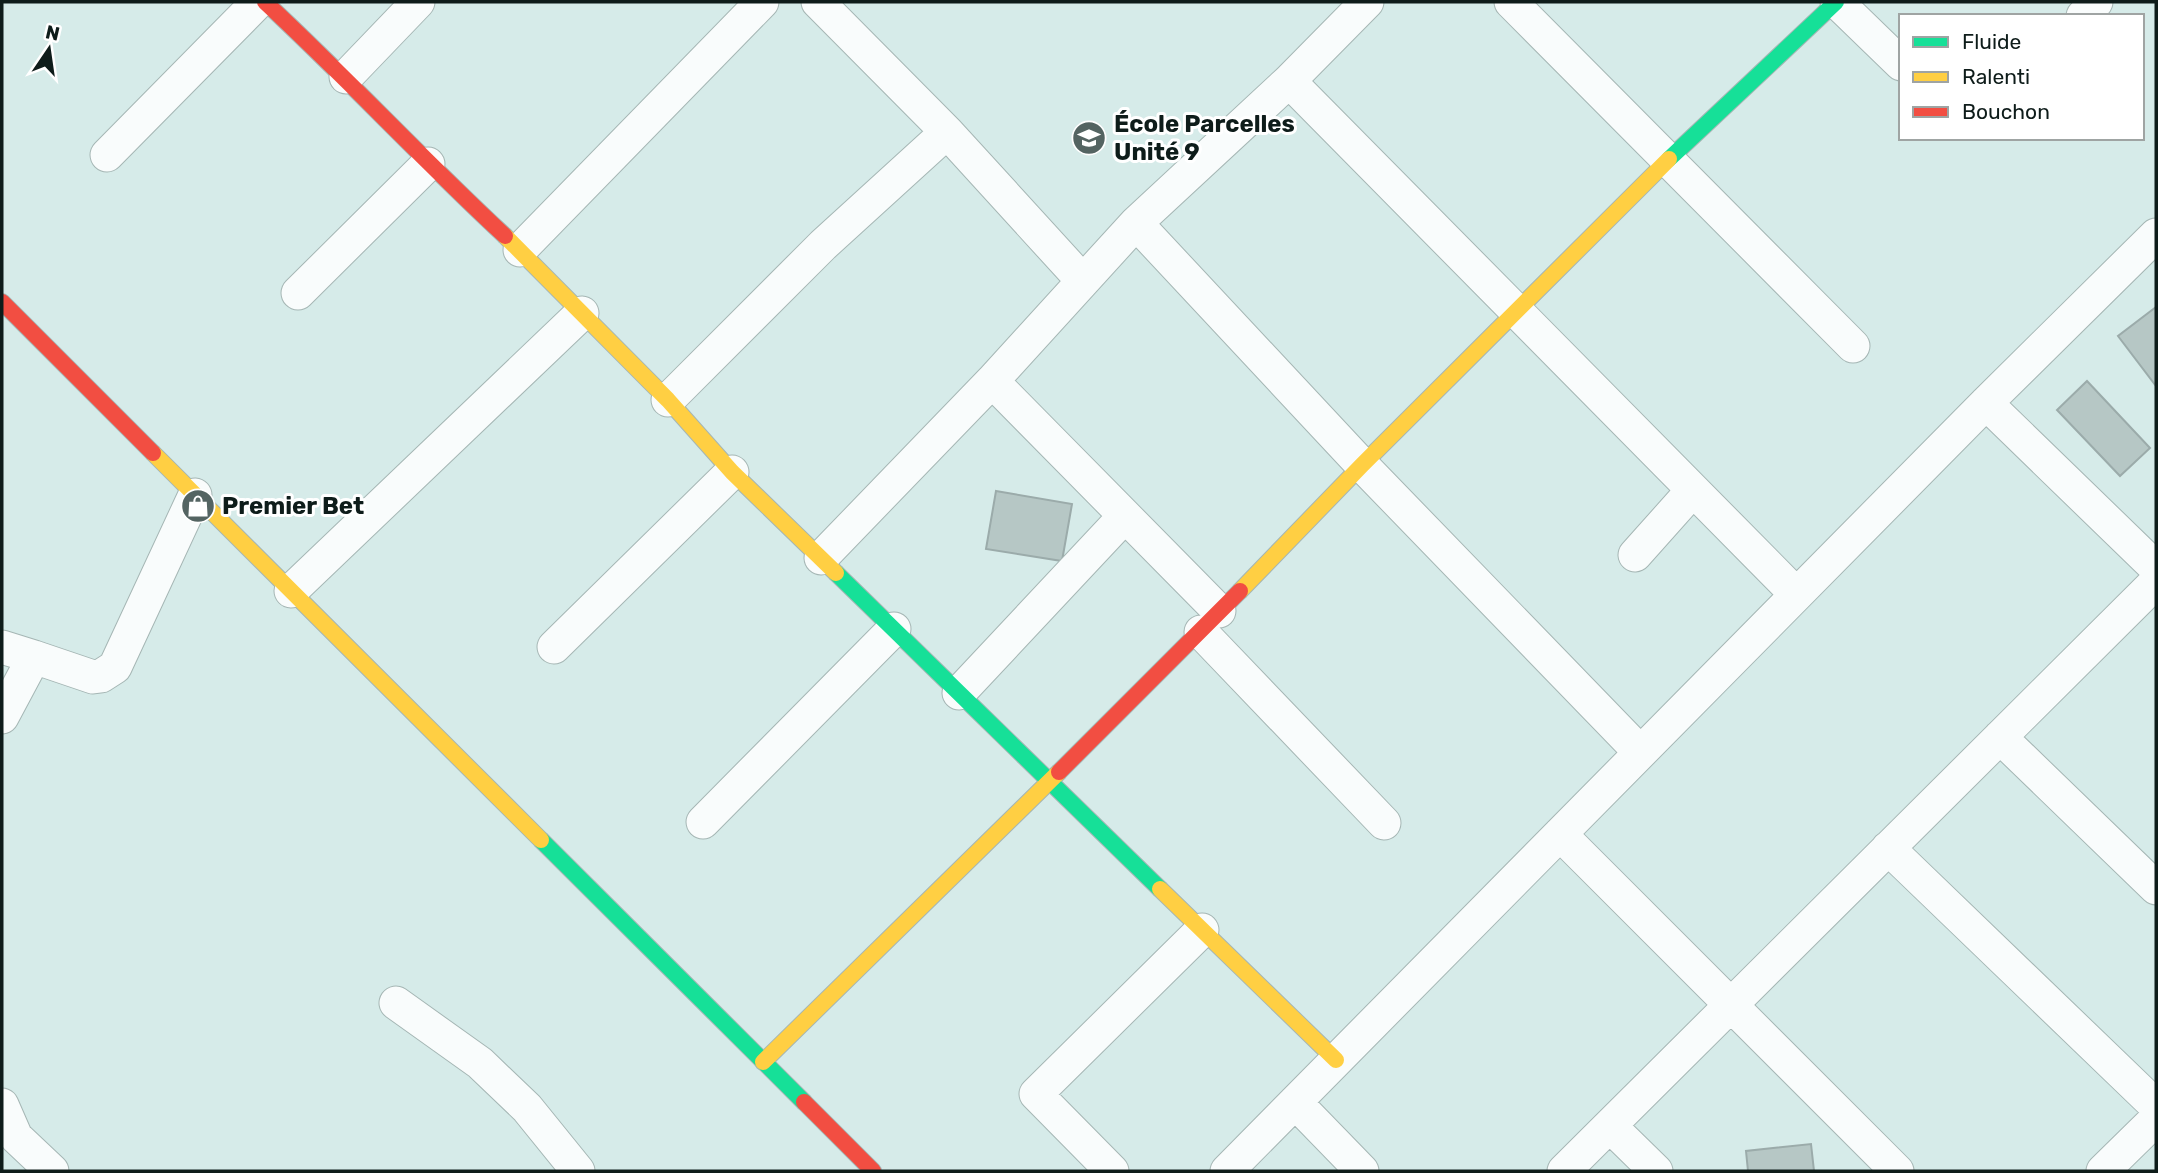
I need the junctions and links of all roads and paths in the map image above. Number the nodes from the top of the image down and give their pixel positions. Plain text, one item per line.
1 (258, 2) edge
2 (265, 2) edge
3 (418, 2) edge
4 (762, 2) edge
5 (818, 2) edge
6 (1367, 2) edge
7 (1511, 2) edge
8 (1836, 2) edge
9 (1899, 62) edge
10 (346, 77) junction
11 (1289, 81) junction
12 (947, 132) junction
13 (107, 155) dead end
14 (1669, 159) junction
15 (428, 164) junction
16 (1136, 223) junction
17 (2156, 234) edge
18 (520, 250) junction
19 (1083, 280) junction
20 (298, 293) dead end
21 (2, 302) edge
22 (1516, 311) junction
23 (582, 313) junction
24 (1853, 346) dead end
25 (992, 381) junction
26 (668, 400) junction
27 (1986, 403) junction
28 (1362, 465) junction
29 (732, 472) junction
30 (1693, 490) junction
31 (195, 495) junction
32 (1124, 518) junction
33 (1634, 555) dead end
34 (821, 558) junction
35 (2156, 568) edge
36 (2156, 582) edge
37 (291, 591) junction
38 (1796, 594) junction
39 (1210, 622) junction
40 (894, 629) junction
41 (2, 647) edge
42 (554, 648) dead end
43 (34, 657) junction
44 (959, 693) junction
45 (2, 717) edge
46 (2000, 737) junction
47 (1640, 752) junction
48 (1049, 780) junction
49 (703, 822) dead end
50 (1384, 823) dead end
51 (1560, 834) junction
52 (1888, 848) junction
53 (2156, 888) edge
54 (1202, 930) junction
55 (396, 1003) dead end
56 (1731, 1005) junction
57 (1336, 1060) junction
58 (764, 1062) junction
59 (1295, 1102) junction
60 (2, 1105) edge
61 (2156, 1106) edge
62 (2156, 1119) edge
63 (1610, 1126) junction
64 (1882, 1166) edge
65 (865, 1169) edge
66 (52, 1171) edge
67 (578, 1171) edge
68 (1112, 1171) edge
69 (1227, 1171) edge
70 (1362, 1171) edge
71 (1564, 1171) edge
72 (1656, 1171) edge
73 (2103, 1171) edge

1 - 13 street
2 - 10 street
3 - 10 street
4 - 18 street
5 - 12 street
6 - 11 street
7 - 14 street
8 - 9 street
8 - 14 street
10 - 15 street
11 - 16 street
11 - 22 street
12 - 19 street
12 - 26 street
14 - 22 street
14 - 24 street
15 - 18 street
15 - 20 street
16 - 19 street
16 - 28 street
17 - 27 street
18 - 23 street
19 - 25 street
21 - 31 street
22 - 28 street
22 - 30 street
23 - 26 street
23 - 37 street
25 - 32 street
25 - 34 street
26 - 29 street
27 - 35 street
27 - 38 street
28 - 39 street
28 - 47 street
29 - 34 street
29 - 42 street
30 - 33 street
30 - 38 street
31 - 37 street
31 - 43 street
32 - 39 street
32 - 44 street
34 - 40 street
36 - 46 street
37 - 58 street
38 - 47 street
39 - 48 street
39 - 50 street
40 - 44 street
40 - 49 street
41 - 43 street
43 - 45 street
44 - 48 street
46 - 52 street
46 - 53 street
47 - 51 street
48 - 54 street
48 - 58 street
51 - 56 street
51 - 57 street
52 - 56 street
52 - 61 street
54 - 57 street
54 - 68 street
55 - 67 street
56 - 63 street
56 - 64 street
57 - 59 street
58 - 65 street
59 - 69 street
59 - 70 street
60 - 66 street
62 - 73 street
63 - 71 street
63 - 72 street

